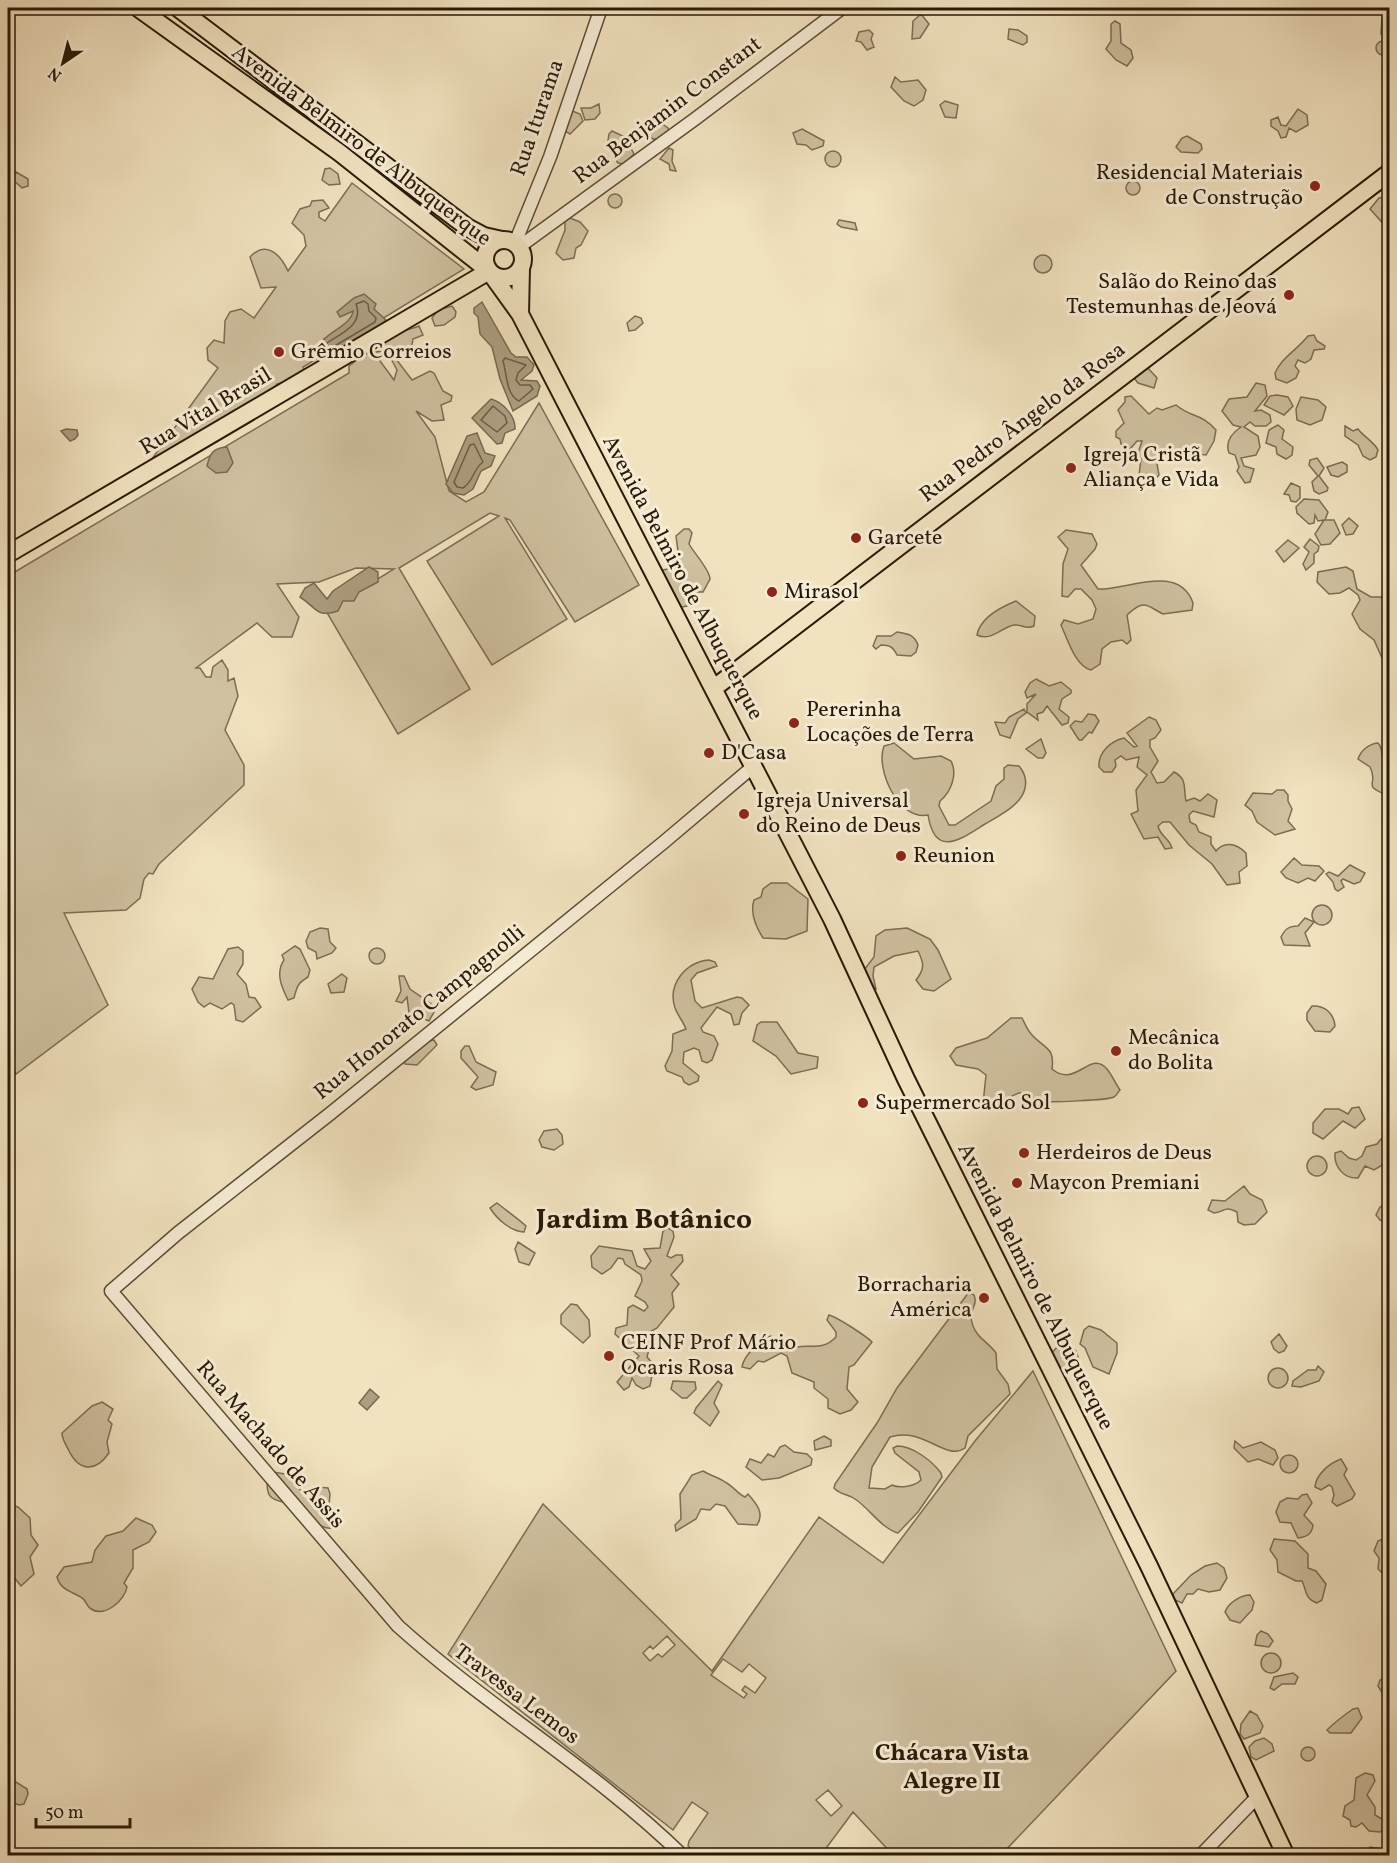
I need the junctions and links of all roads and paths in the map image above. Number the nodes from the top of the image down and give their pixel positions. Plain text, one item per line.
1 (138, 8) edge
2 (178, 8) edge
3 (601, 8) edge
4 (842, 8) edge
5 (1389, 172) edge
6 (512, 243) junction
7 (521, 267) junction
8 (489, 271) junction
9 (520, 314) junction
10 (8, 554) edge
11 (714, 688) junction
12 (755, 765) junction
13 (111, 1291) joint
14 (398, 1626) joint
15 (1259, 1795) junction
16 (683, 1856) edge
17 (1200, 1856) edge
18 (1286, 1856) edge

1 - 8 main road, Avenida Belmiro de Albuquerque
2 - 6 main road, Avenida Belmiro de Albuquerque
3 - 6 street, Rua Iturama
4 - 6 street, Rua Benjamin Constant
5 - 11 main road, Rua Pedro Ângelo da Rosa
6 - 7 main road
6 - 8 main road
7 - 8 main road
7 - 9 main road
8 - 9 main road, Avenida Belmiro de Albuquerque
8 - 10 main road, Rua Vital Brasil
9 - 11 main road, Avenida Belmiro de Albuquerque
11 - 12 main road, Avenida Belmiro de Albuquerque
12 - 13 street, Rua Honorato Campagnolli
12 - 15 main road, Avenida Belmiro de Albuquerque
13 - 14 street, Rua Machado de Assis
14 - 16 street, Travessa Lemos
15 - 17 street
15 - 18 main road, Avenida Belmiro de Albuquerque

